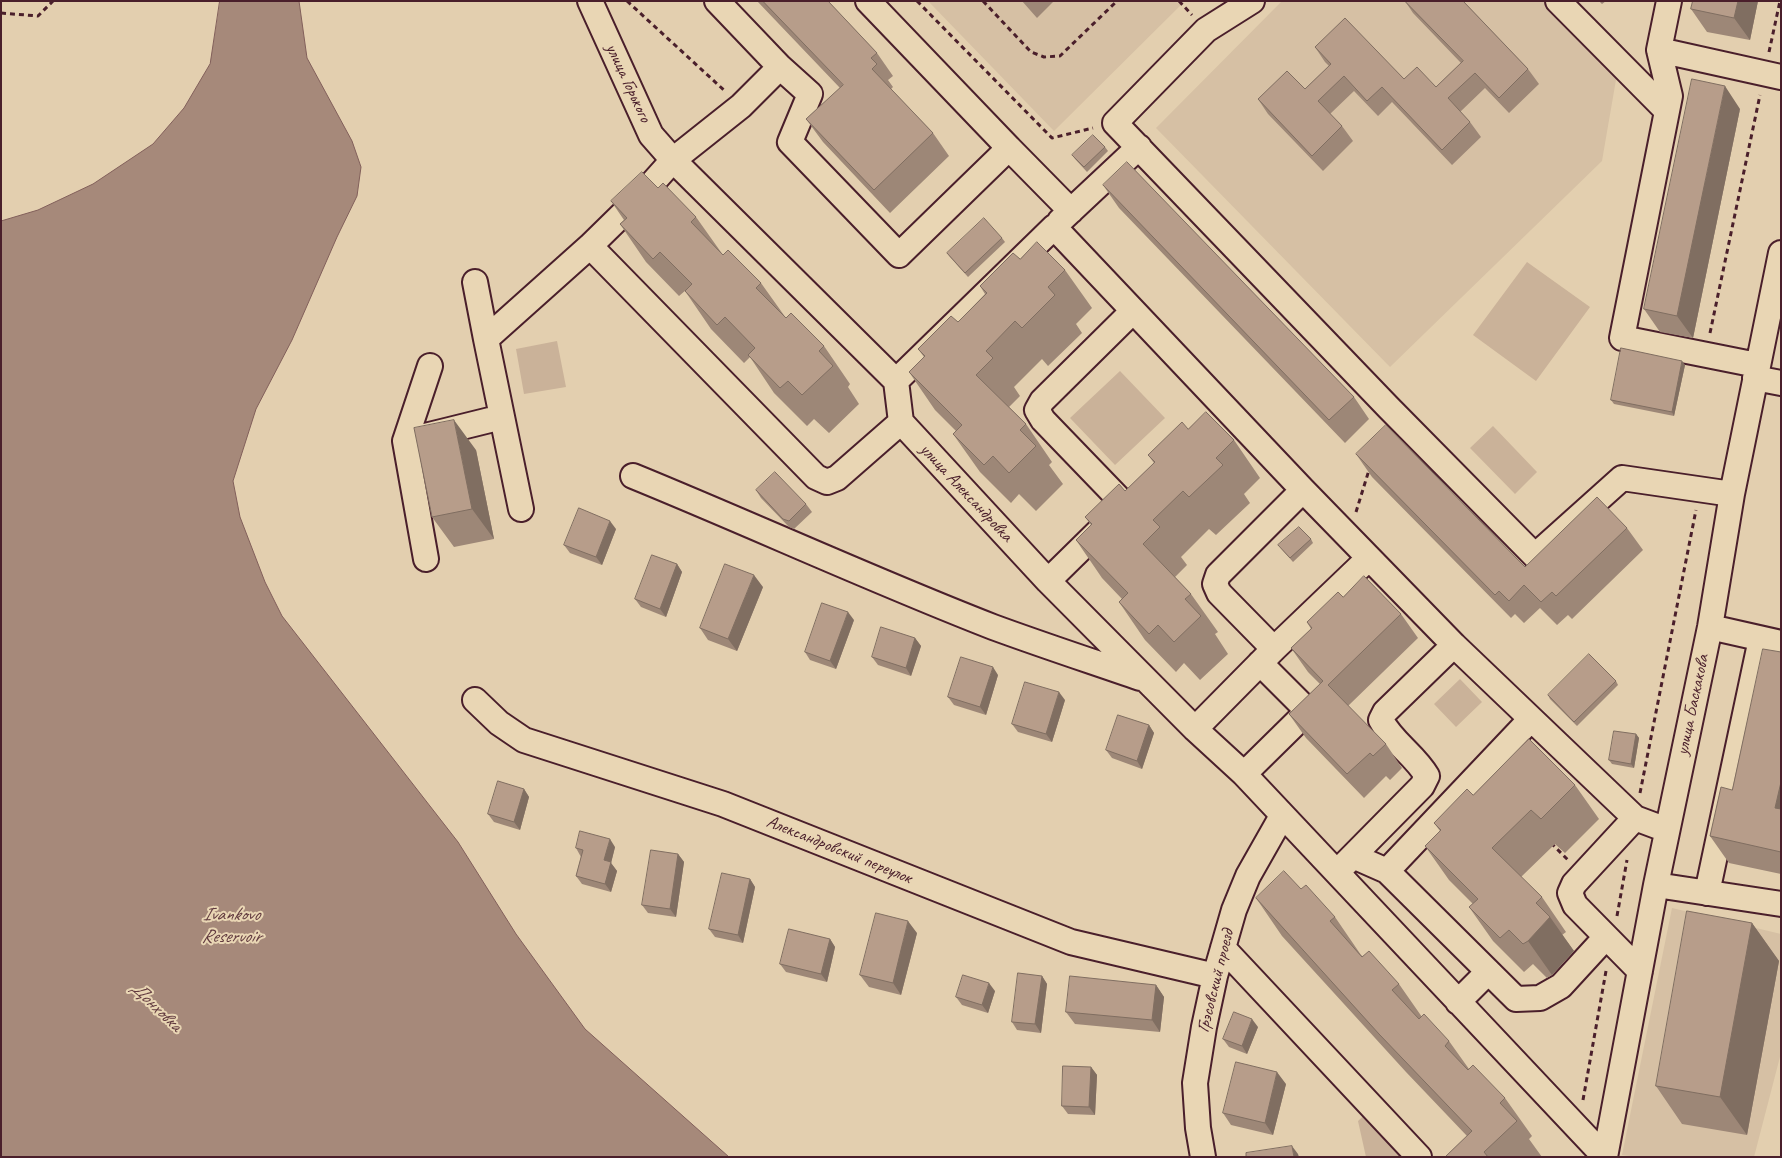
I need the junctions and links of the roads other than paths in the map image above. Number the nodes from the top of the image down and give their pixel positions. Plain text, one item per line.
1 (590, 1) edge
2 (717, 1) edge
3 (868, 1) edge
4 (1252, 1) edge
5 (1558, 1) edge
6 (1670, 1) edge
7 (1659, 50) junction
8 (780, 67) junction
9 (1773, 75) edge
10 (1667, 111) junction
11 (1139, 147) junction
12 (1009, 148) junction
13 (673, 160) junction
14 (1071, 211) junction
15 (1054, 227) junction
16 (590, 246) junction
17 (1781, 252) edge
18 (475, 282) dead end
19 (1133, 311) junction
20 (486, 339) junction
21 (430, 366) dead end
22 (1756, 372) junction
23 (896, 381) junction
24 (1781, 383) edge
25 (502, 417) junction
26 (901, 422) junction
27 (405, 441) junction
28 (633, 476) dead end
29 (1303, 490) junction
30 (1732, 494) junction
31 (521, 509) dead end
32 (1369, 558) junction
33 (426, 559) dead end
34 (1048, 581) junction
35 (1710, 627) junction
36 (1771, 641) edge
37 (1454, 645) junction
38 (1267, 656) junction
39 (1146, 680) junction
40 (475, 700) dead end
41 (1531, 718) junction
42 (1195, 729) junction
43 (1244, 774) junction
44 (1282, 816) junction
45 (1635, 818) junction
46 (1667, 830) junction
47 (1345, 864) junction
48 (1386, 871) junction
49 (1656, 884) junction
50 (1707, 893) junction
51 (1781, 904) edge
52 (1606, 937) junction
53 (1223, 948) junction
54 (1640, 971) junction
55 (1488, 972) junction
56 (1215, 976) junction
57 (1458, 1002) junction
58 (1203, 1157) edge
59 (1419, 1157) edge
60 (1605, 1157) edge

1 - 13 street, улица Горького
2 - 8 street
3 - 12 street
4 - 11 street
5 - 10 street
6 - 7 street
7 - 9 street
7 - 10 street
8 - 12 street
8 - 13 street
10 - 22 street
11 - 14 street
11 - 30 street
12 - 14 street
13 - 16 street
13 - 23 street
14 - 15 street
15 - 19 street
15 - 23 street
16 - 20 street
16 - 26 street
17 - 22 street, улица Баскакова
18 - 20 street
19 - 29 street
19 - 34 street
20 - 25 street
21 - 27 street
22 - 24 street
22 - 30 street, улица Баскакова
23 - 26 street
25 - 27 street
25 - 31 street
26 - 34 street, улица Александровка
27 - 33 street
28 - 39 street
29 - 32 street
29 - 38 street
30 - 35 street, улица Баскакова
32 - 37 street
32 - 38 street
34 - 39 street, улица Александровка
35 - 36 street
35 - 46 street, улица Баскакова
36 - 50 street
37 - 41 street
37 - 47 street
38 - 42 street
38 - 43 street
39 - 42 street, улица Александровка
40 - 56 street, Александровский переулок
41 - 45 street
41 - 48 street
42 - 43 street, улица Александровка
43 - 44 street, улица Александровка
44 - 47 street, улица Александровка
44 - 53 street, Грэсовский проезд
45 - 46 street
45 - 52 street
46 - 49 street, улица Баскакова
47 - 48 street
47 - 57 street, улица Александровка
48 - 55 street
49 - 50 street
49 - 54 street, улица Баскакова
50 - 51 street
52 - 54 street
52 - 55 street
53 - 56 street, Грэсовский проезд
53 - 59 street
54 - 60 street, улица Баскакова
55 - 57 street
56 - 58 street, Грэсовский проезд
57 - 60 street, улица Александровка

